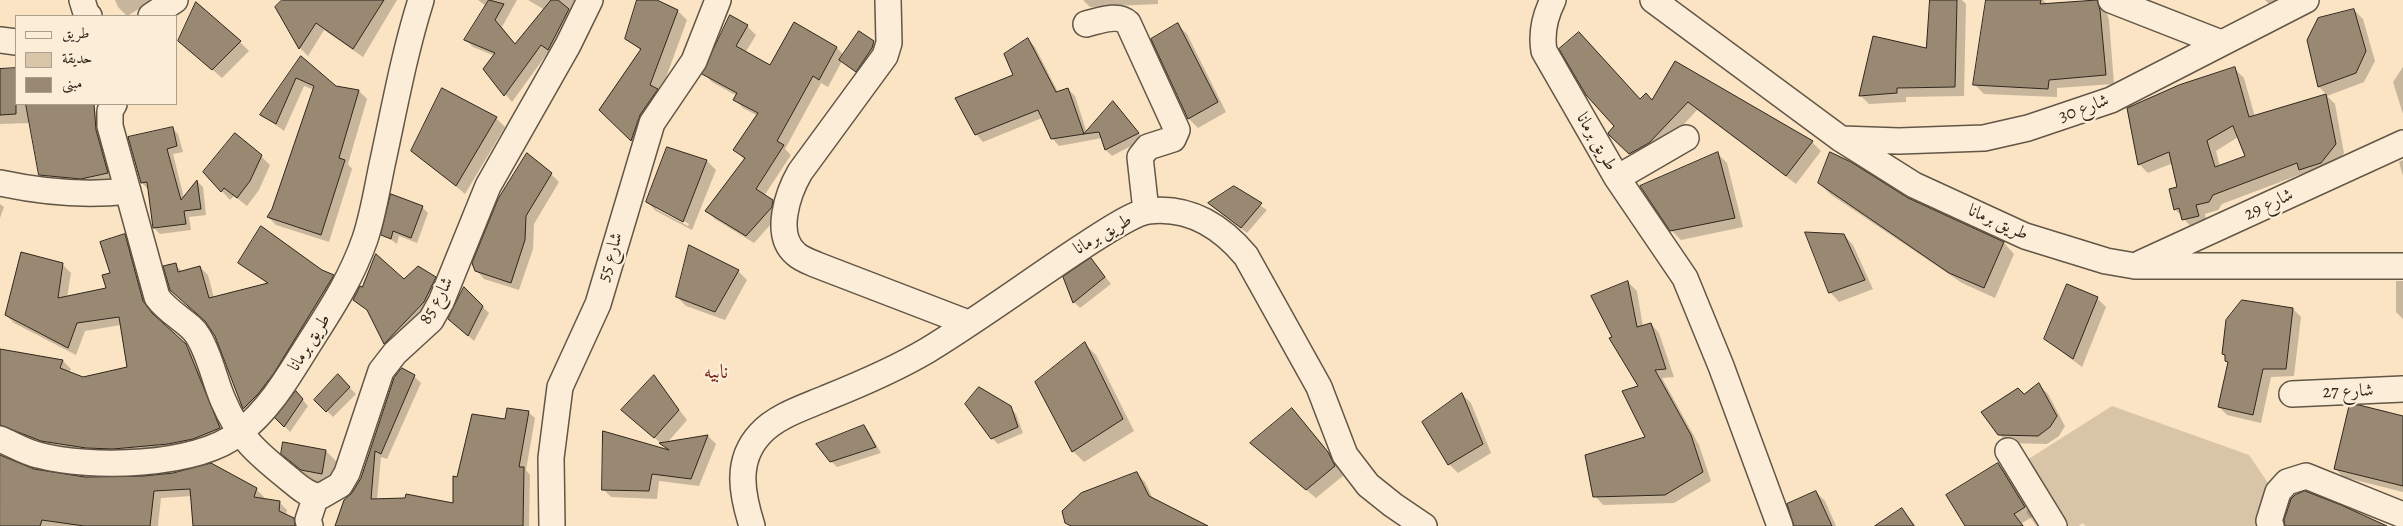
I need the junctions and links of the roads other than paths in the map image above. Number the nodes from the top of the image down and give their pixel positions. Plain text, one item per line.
1 (82, 0) edge
2 (175, 0) edge
3 (182, 0) edge
4 (421, 0) edge
5 (590, 0) edge
6 (718, 0) edge
7 (888, 0) edge
8 (1553, 0) edge
9 (1653, 0) edge
10 (2111, 0) edge
11 (2306, 0) edge
12 (89, 15) edge
13 (152, 15) edge
14 (177, 15) edge
15 (1086, 24) dead end
16 (0, 40) edge
17 (15, 42) edge
18 (2221, 43) junction
19 (113, 105) edge
20 (1686, 138) dead end
21 (1841, 139) junction
22 (2403, 143) edge
23 (1617, 178) junction
24 (0, 182) edge
25 (128, 191) junction
26 (1146, 211) junction
27 (2135, 266) junction
28 (2403, 266) edge
29 (968, 323) junction
30 (2403, 389) edge
31 (2292, 394) dead end
32 (239, 433) junction
33 (0, 439) edge
34 (2008, 451) dead end
35 (316, 496) junction
36 (2403, 514) edge
37 (310, 526) edge
38 (552, 526) edge
39 (752, 526) edge
40 (1424, 526) edge
41 (1780, 526) edge
42 (2054, 526) edge
43 (2271, 526) edge

1 - 12 street
2 - 13 street
3 - 14 street
4 - 32 street, طريق برمانا
5 - 35 street, شارع 85
6 - 38 street, شارع 55
7 - 29 street
8 - 23 street, طريق برمانا
9 - 21 street, طريق برمانا
10 - 18 street
11 - 18 street, شارع 30
15 - 26 street
16 - 17 street
18 - 21 street, شارع 30
19 - 25 street
20 - 23 street
21 - 27 street, طريق برمانا
22 - 27 street, شارع 29
23 - 41 street, طريق برمانا
24 - 25 street
25 - 32 street
26 - 29 street, طريق برمانا
26 - 40 street, طريق برمانا
27 - 28 street, طريق برمانا
29 - 39 street, طريق برمانا
30 - 31 street, شارع 27
32 - 33 street, طريق برمانا
32 - 35 street
34 - 42 street
35 - 37 street
36 - 43 street

